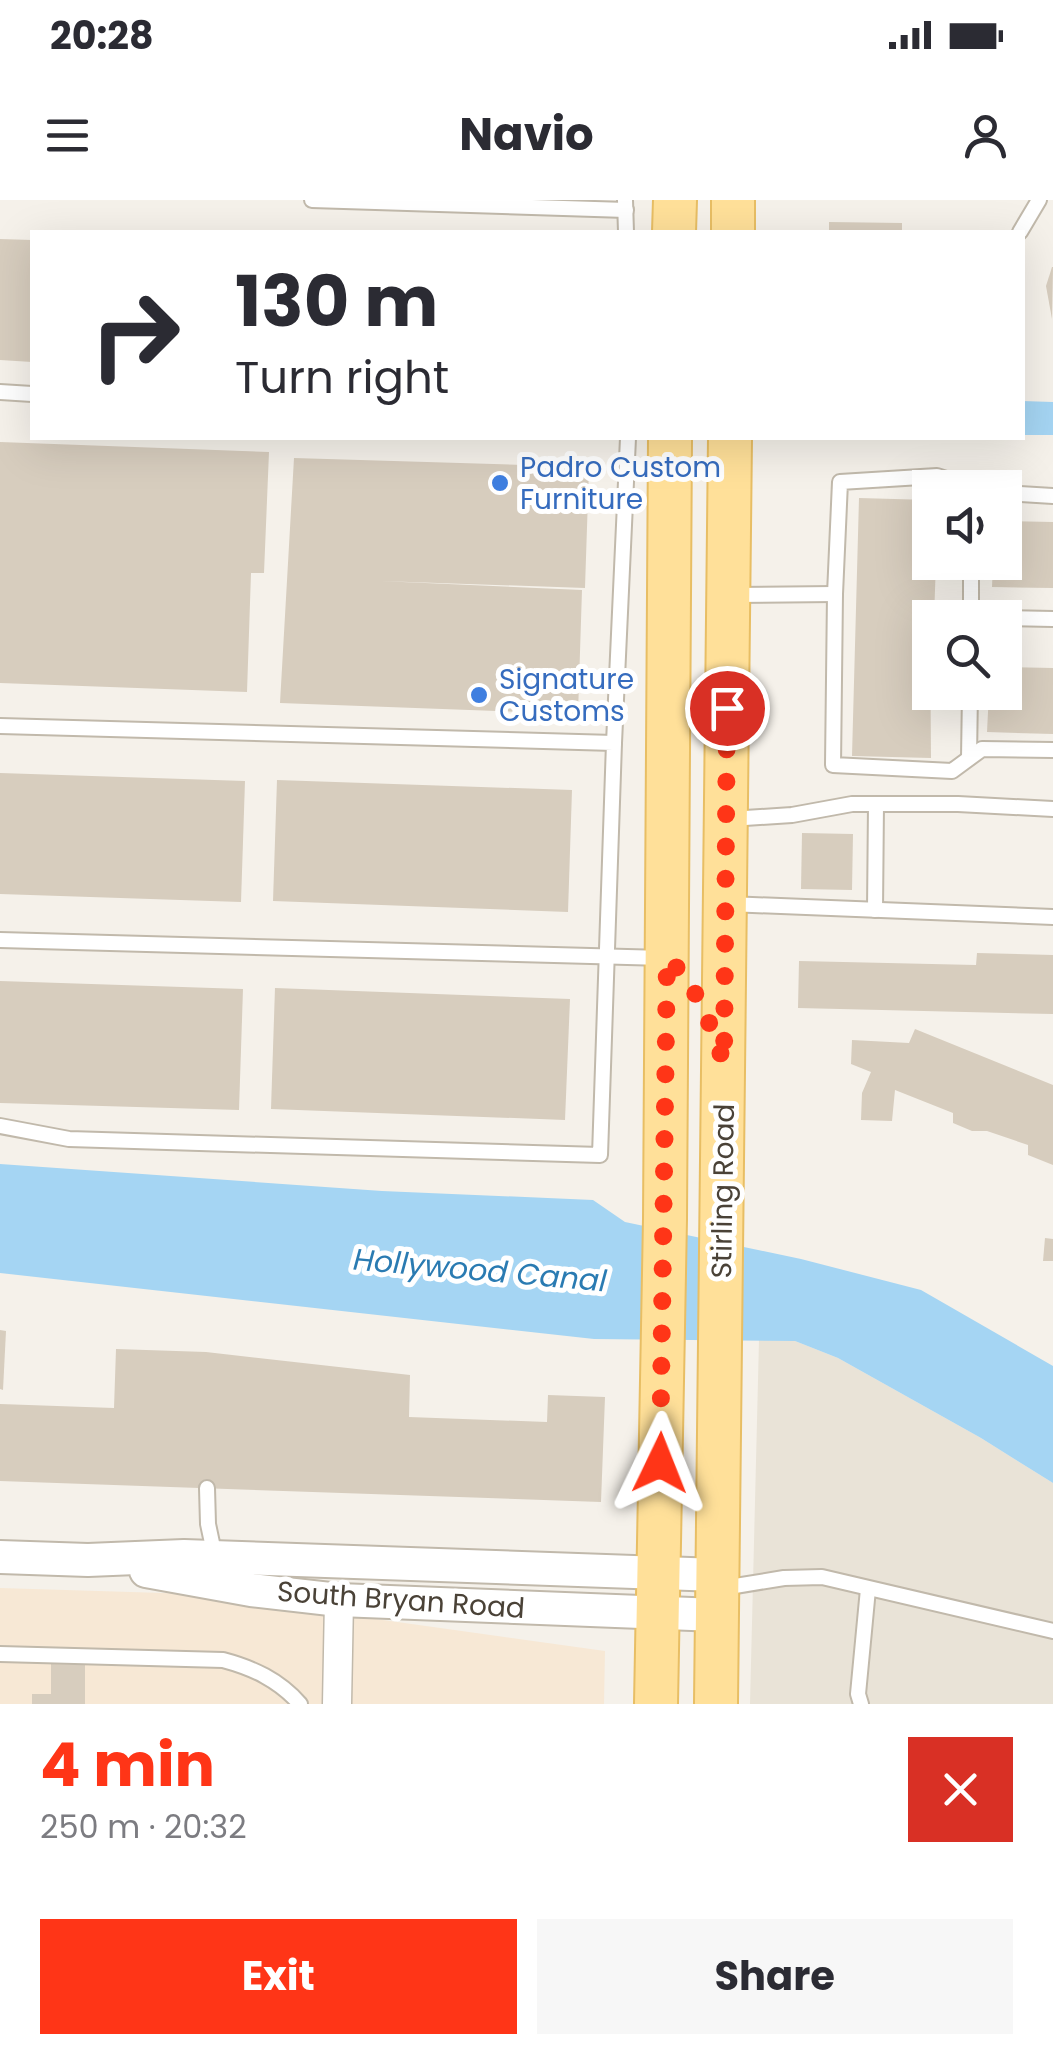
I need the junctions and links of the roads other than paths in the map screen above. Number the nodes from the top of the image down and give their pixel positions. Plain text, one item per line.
1 (312, 200) edge
2 (675, 200) edge
3 (733, 200) edge
4 (1039, 200) edge
5 (626, 205) edge
6 (674, 230) edge
7 (733, 230) edge
8 (1021, 230) edge
9 (0, 392) edge
10 (30, 394) edge
11 (628, 440) edge
12 (670, 440) edge
13 (730, 440) edge
14 (912, 478) edge
15 (1022, 494) edge
16 (1053, 496) edge
17 (834, 594) junction
18 (728, 596) junction
19 (1022, 618) edge
20 (1053, 619) edge
21 (970, 710) edge
22 (0, 726) edge
23 (614, 743) junction
24 (1053, 750) edge
25 (969, 758) junction
26 (668, 797) junction
27 (876, 804) junction
28 (1053, 809) edge
29 (726, 820) junction
30 (725, 903) junction
31 (875, 910) junction
32 (1053, 917) edge
33 (0, 940) edge
34 (608, 957) junction
35 (667, 958) junction
36 (724, 1063) junction
37 (0, 1126) edge
38 (207, 1488) dead end
39 (0, 1557) edge
40 (215, 1557) junction
41 (88, 1560) junction
42 (233, 1586) junction
43 (868, 1589) junction
44 (718, 1593) junction
45 (657, 1594) junction
46 (339, 1600) junction
47 (1053, 1631) edge
48 (0, 1654) edge
49 (300, 1704) edge
50 (337, 1704) edge
51 (656, 1704) edge
52 (716, 1704) edge
53 (861, 1704) edge

1 - 5 lane
2 - 6 main road
3 - 7 main road
4 - 8 lane
9 - 10 lane
11 - 23 lane
12 - 26 main road, Stirling Road
13 - 18 main road, Stirling Road
14 - 17 lane
15 - 16 lane
17 - 18 lane
17 - 25 lane
18 - 29 main road, Stirling Road
19 - 20 lane
21 - 25 lane
22 - 23 lane
23 - 34 lane
24 - 25 lane
26 - 30 main road
26 - 35 main road, Stirling Road
27 - 28 lane
27 - 29 lane
27 - 31 lane
29 - 30 main road, Stirling Road
30 - 31 lane
30 - 36 main road, Stirling Road
31 - 32 lane
33 - 34 lane
34 - 35 lane
34 - 37 lane
35 - 36 main road
35 - 45 main road, Stirling Road
36 - 44 main road, Stirling Road
38 - 40 lane
39 - 41 street, South Bryan Road
40 - 41 street, South Bryan Road
40 - 42 lane
40 - 45 street, South Bryan Road
41 - 42 street, South Bryan Road
42 - 46 street, South Bryan Road
43 - 44 lane
43 - 47 lane
43 - 53 lane
44 - 45 street, South Bryan Road
44 - 52 main road, Stirling Road
45 - 46 street, South Bryan Road
45 - 51 main road, Stirling Road
46 - 50 street
48 - 49 lane

